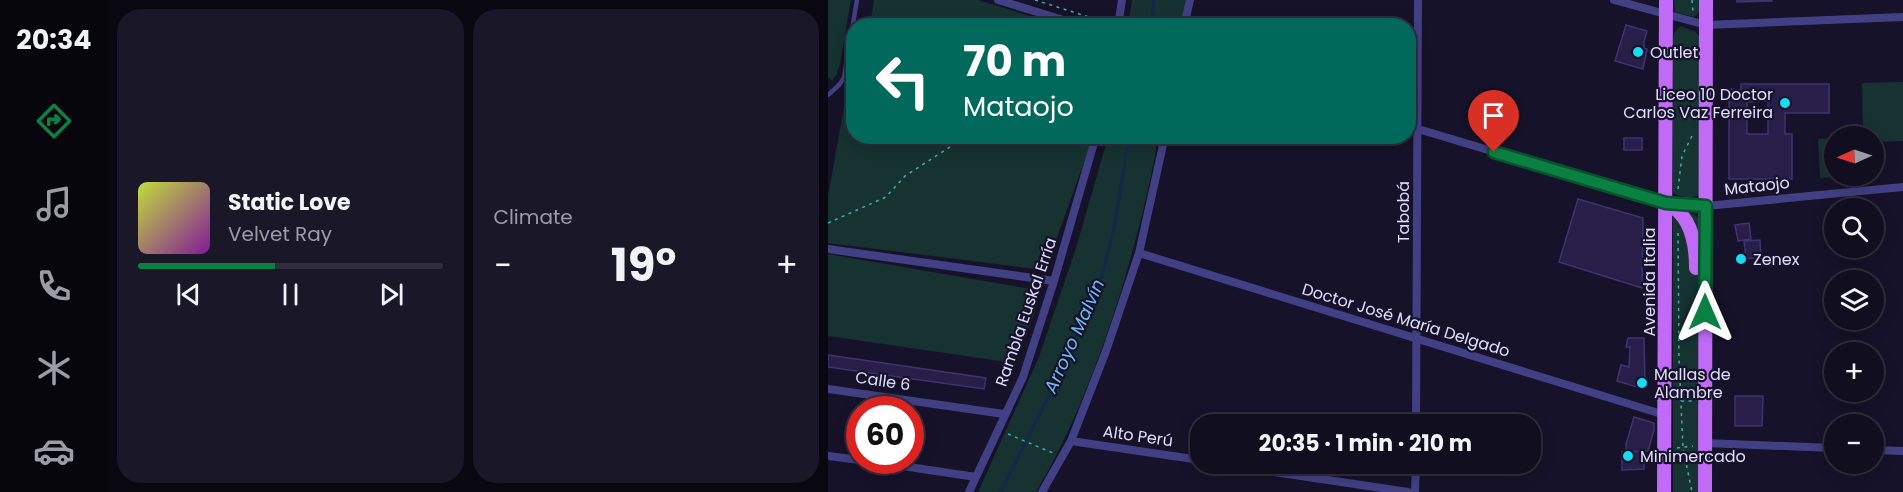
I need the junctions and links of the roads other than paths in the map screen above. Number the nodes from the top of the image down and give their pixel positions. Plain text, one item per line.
1 (857, 0) edge
2 (998, 0) edge
3 (1122, 0) edge
4 (1190, 0) edge
5 (1418, 0) edge
6 (1614, 0) edge
7 (1666, 0) edge
8 (1706, 0) edge
9 (1666, 15) junction
10 (1903, 17) edge
11 (854, 18) edge
12 (1057, 18) edge
13 (1117, 18) edge
14 (1186, 18) edge
15 (1706, 25) junction
16 (1416, 51) edge
17 (846, 65) edge
18 (828, 96) edge
19 (1416, 128) edge
20 (1094, 144) edge
21 (1163, 144) edge
22 (1413, 144) edge
23 (1903, 187) edge
24 (1666, 203) junction
25 (1706, 206) junction
26 (828, 249) edge
27 (1139, 253) junction
28 (1054, 280) junction
29 (1705, 331) junction
30 (1418, 340) junction
31 (828, 389) edge
32 (1665, 408) junction
33 (1004, 414) junction
34 (1416, 414) edge
35 (1071, 441) junction
36 (1705, 443) junction
37 (1824, 448) edge
38 (1884, 450) edge
39 (1903, 451) edge
40 (828, 456) edge
41 (846, 458) edge
42 (1190, 459) edge
43 (924, 469) edge
44 (1288, 474) edge
45 (1416, 474) edge
46 (976, 477) junction
47 (969, 492) edge
48 (1042, 492) edge
49 (1408, 492) edge
50 (1415, 492) edge
51 (1664, 492) edge
52 (1705, 492) edge

1 - 11 lane
2 - 12 street
3 - 13 street
4 - 14 street
5 - 16 street, Tabobá
6 - 9 street
7 - 9 main road, Avenida Italia
8 - 15 main road
9 - 15 street
9 - 24 main road, Avenida Italia
10 - 15 street
15 - 25 main road
17 - 18 lane
19 - 24 street, Mataojo
20 - 28 street, Rambla Euskal Erría
21 - 27 street
22 - 30 street, Tabobá
23 - 25 street, Mataojo
24 - 25 street, Mataojo
24 - 29 main road
24 - 32 main road, Avenida Italia
25 - 29 main road
26 - 28 street
27 - 30 street, Doctor José María Delgado
27 - 35 street
28 - 33 street, Rambla Euskal Erría
29 - 36 main road
30 - 32 street, Doctor José María Delgado
30 - 34 street, Tabobá
31 - 33 street, Calle 6
32 - 51 main road, Avenida Italia
33 - 46 street, Rambla Euskal Erría
35 - 42 street, Alto Perú
35 - 48 street
36 - 37 street
36 - 52 main road
38 - 39 street
40 - 41 street
43 - 46 street
44 - 49 street
45 - 50 street
46 - 47 street, Rambla Euskal Erría

